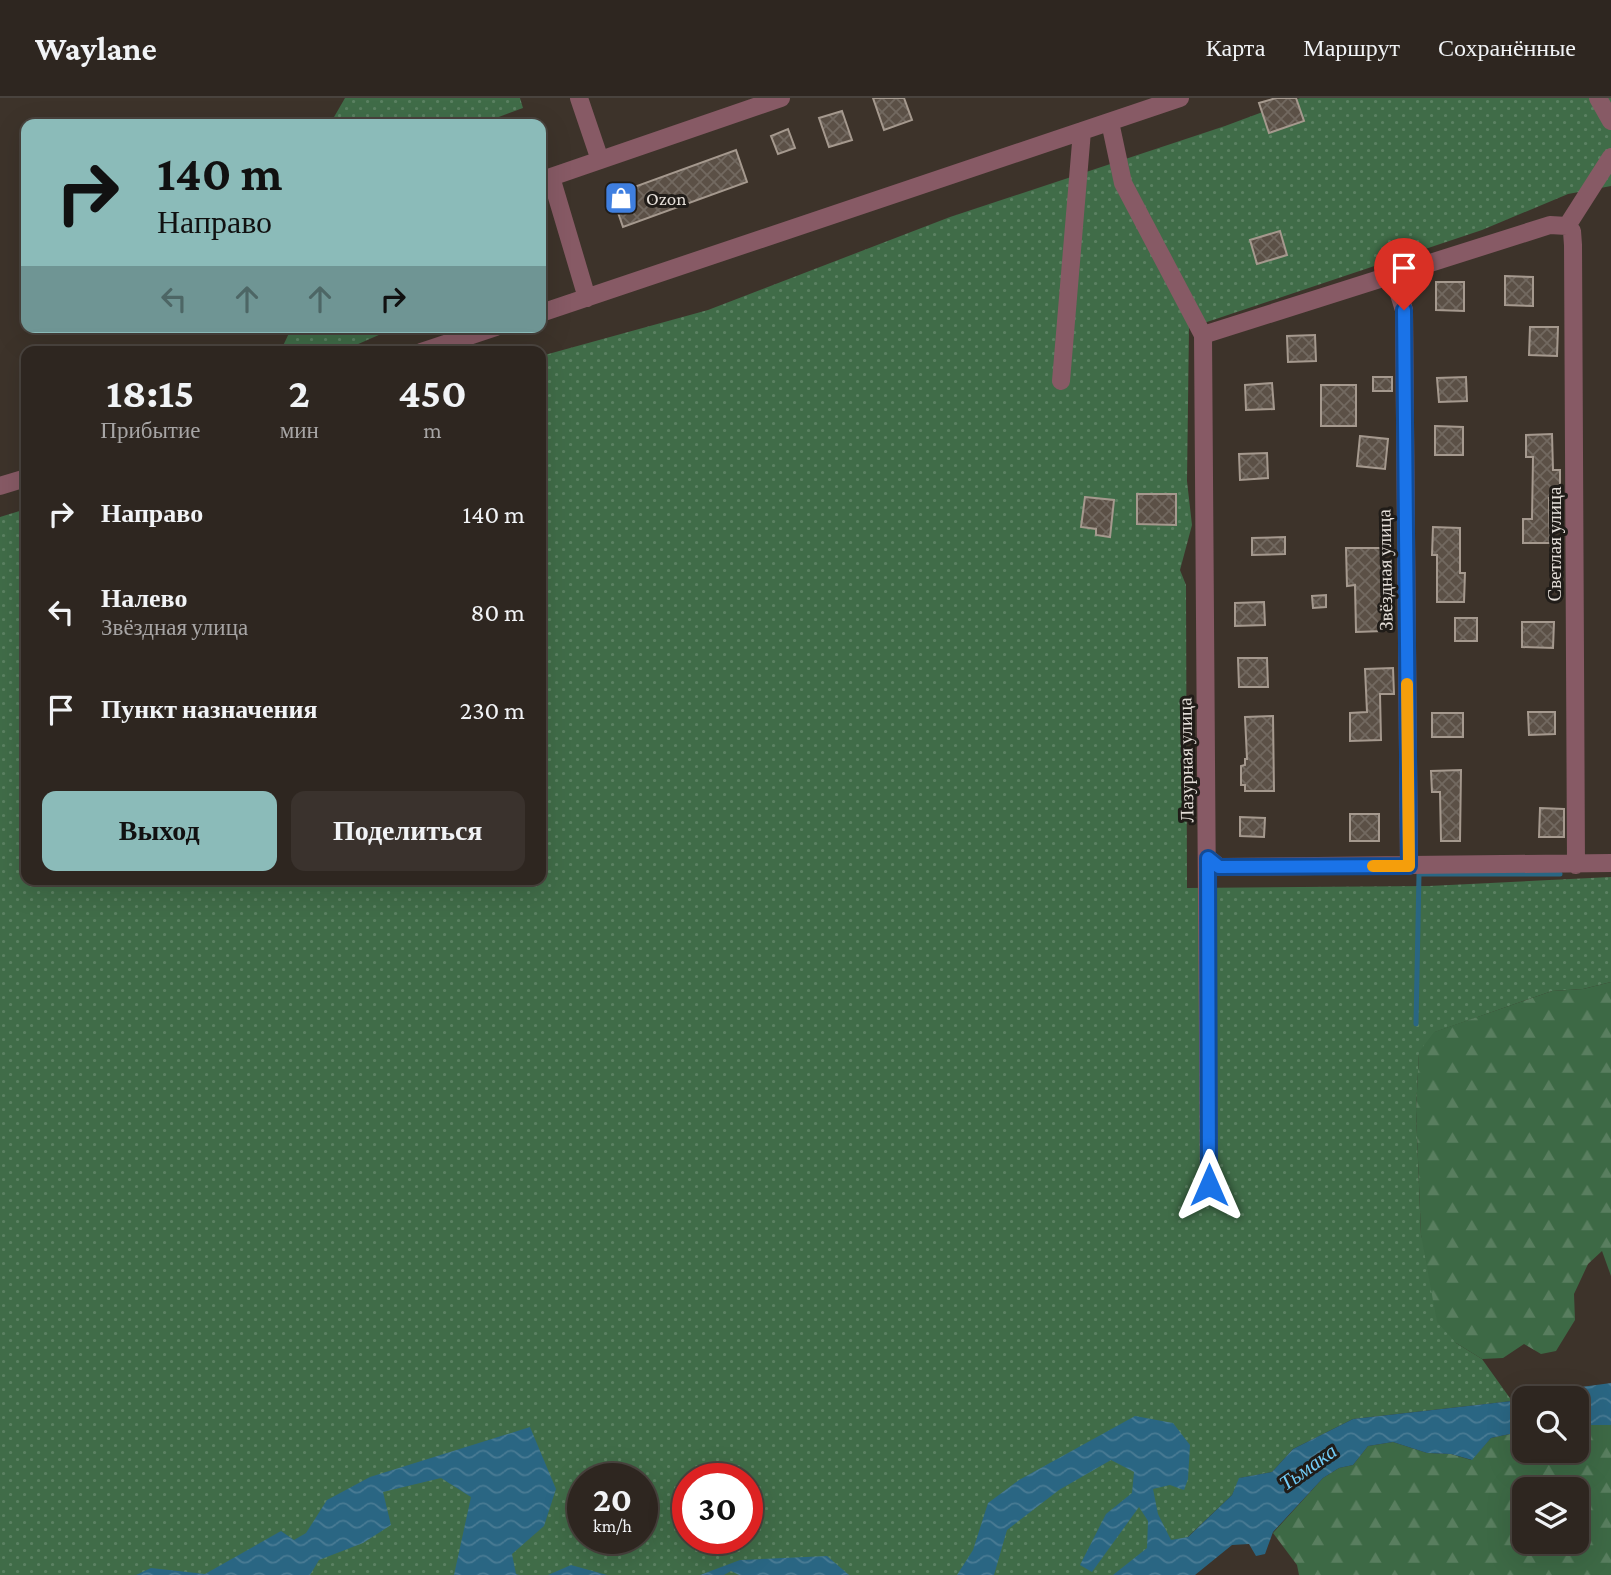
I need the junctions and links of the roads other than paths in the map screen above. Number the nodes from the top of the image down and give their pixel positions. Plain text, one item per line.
1 (579, 98) edge
2 (781, 98) edge
3 (1180, 98) edge
4 (1598, 98) edge
5 (1611, 121) edge
6 (1110, 122) junction
7 (1082, 131) junction
8 (1611, 157) edge
9 (600, 160) junction
10 (1567, 226) junction
11 (1393, 275) junction
12 (587, 298) junction
13 (546, 311) edge
14 (478, 333) edge
15 (1203, 335) junction
16 (439, 346) edge
17 (1060, 381) dead end
18 (21, 480) edge
19 (0, 486) edge
20 (1208, 858) junction
21 (1611, 863) edge
22 (1576, 865) junction
23 (1409, 866) junction
24 (1209, 1185) dead end

1 - 9 street
2 - 9 street
3 - 6 street
4 - 5 street
6 - 7 street
6 - 15 street
7 - 12 street
7 - 17 street
8 - 10 street
9 - 12 street
10 - 11 street
10 - 22 street, Светлая улица
11 - 15 street
11 - 23 street, Звёздная улица
12 - 13 street
14 - 16 street
15 - 20 street, Лазурная улица
18 - 19 street
20 - 23 street
20 - 24 street, Лазурная улица
21 - 22 street
22 - 23 street

